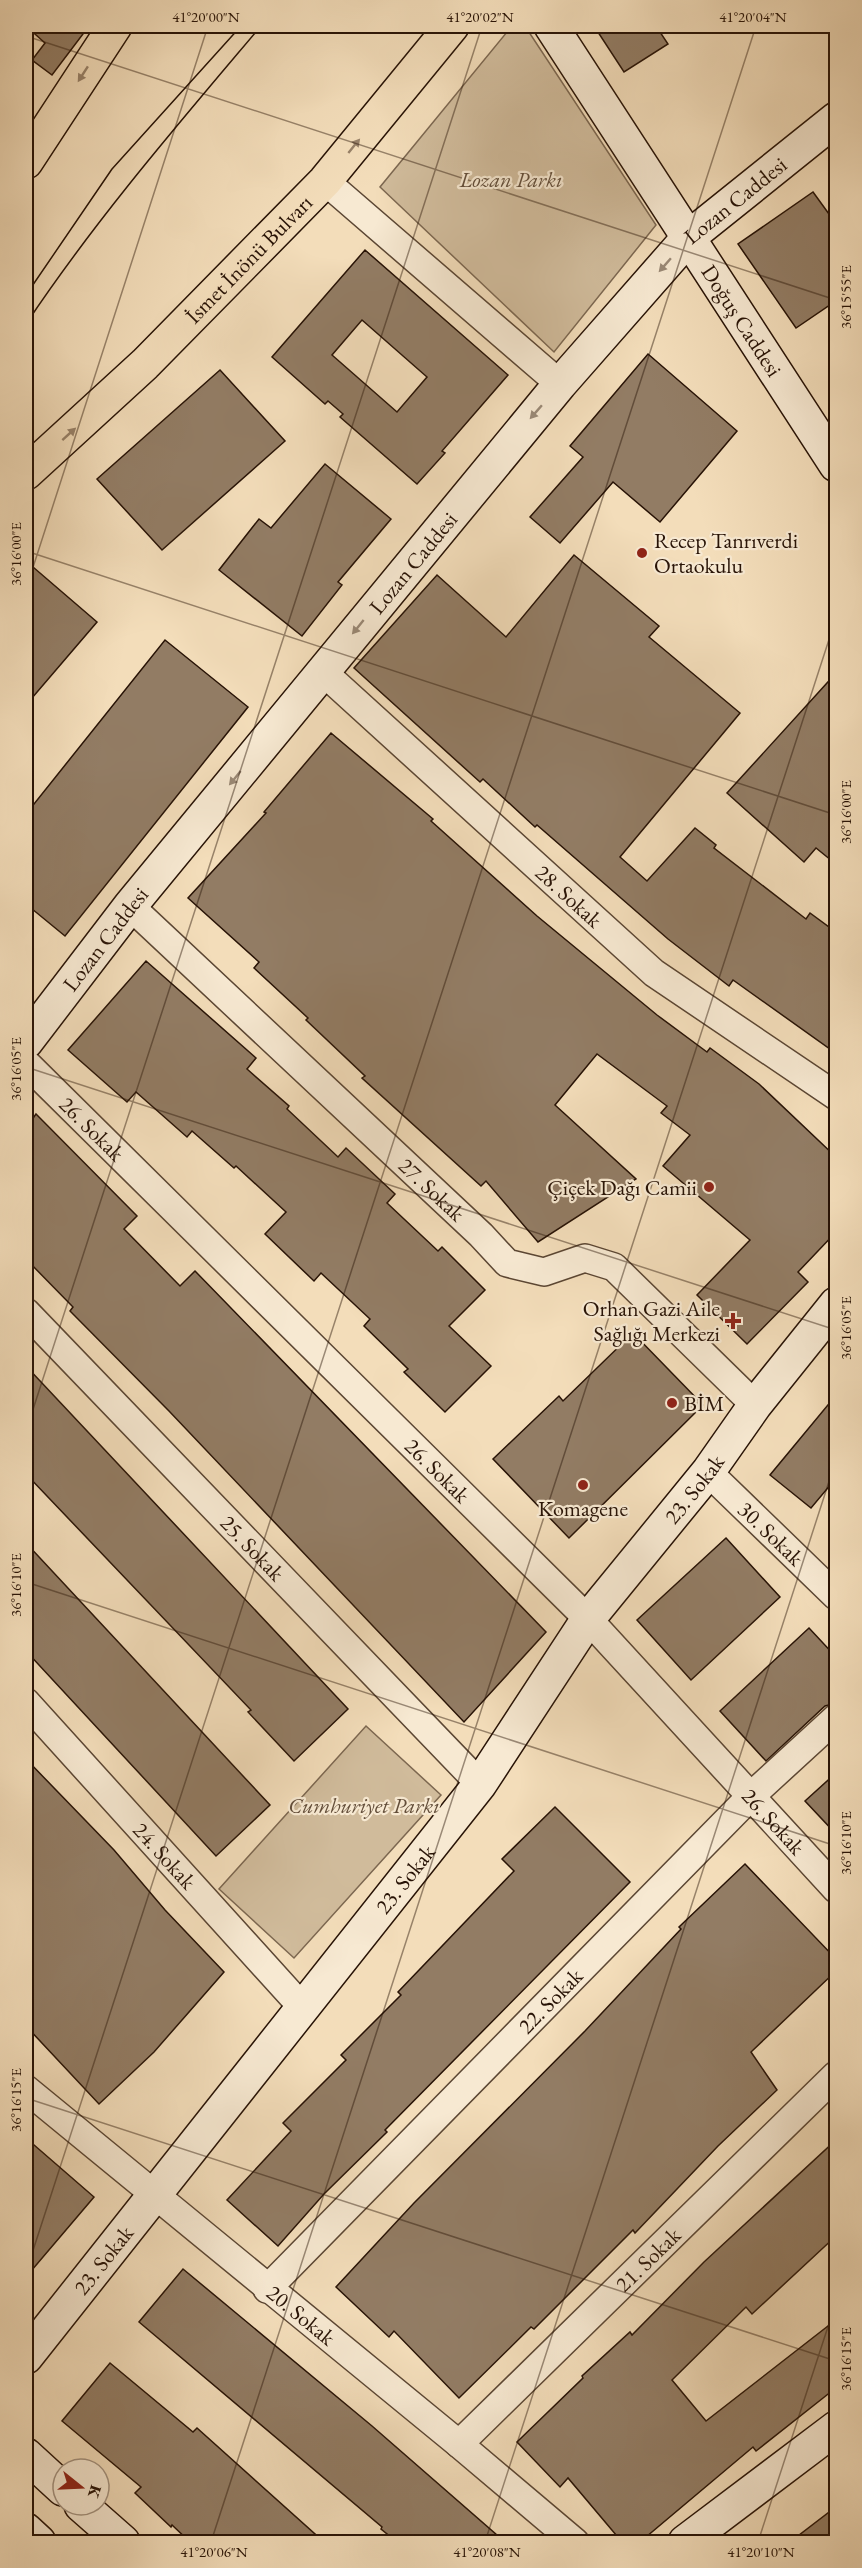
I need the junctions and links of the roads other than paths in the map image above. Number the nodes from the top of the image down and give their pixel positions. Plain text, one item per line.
1 (115, 26) edge
2 (452, 26) edge
3 (551, 26) edge
4 (837, 118) edge
5 (26, 162) edge
6 (325, 181) junction
7 (689, 237) junction
8 (560, 384) junction
9 (837, 465) edge
10 (26, 473) edge
11 (322, 671) junction
12 (130, 906) junction
13 (26, 1042) edge
14 (26, 1063) edge
15 (837, 1096) edge
16 (837, 1304) edge
17 (26, 1312) edge
18 (755, 1405) junction
19 (708, 1472) junction
20 (837, 1596) edge
21 (588, 1619) junction
22 (26, 1702) edge
23 (837, 1718) edge
24 (480, 1784) junction
25 (752, 1795) junction
26 (837, 1889) edge
27 (303, 2008) junction
28 (837, 2075) edge
29 (26, 2089) edge
30 (153, 2196) junction
31 (267, 2289) junction
32 (26, 2357) edge
33 (837, 2428) edge
34 (459, 2444) junction
35 (26, 2456) edge
36 (51, 2478) edge
37 (95, 2517) edge
38 (26, 2530) edge
39 (39, 2542) edge
40 (123, 2542) edge
41 (575, 2542) edge
42 (685, 2542) edge

1 -> 5 main road
6 -> 2 main road, İsmet İnönü Bulvarı
3 - 7 main road, Doğuş Caddesi
4 - 7 main road, Lozan Caddesi
6 - 8 street
10 -> 6 main road, İsmet İnönü Bulvarı
7 -> 8 main road, Lozan Caddesi
7 - 9 main road, Doğuş Caddesi
8 -> 11 main road, Lozan Caddesi
11 -> 12 main road, Lozan Caddesi
11 - 15 street, 28. Sokak
12 - 13 main road, Lozan Caddesi
12 - 18 street, 27. Sokak
14 - 21 street, 26. Sokak
16 - 18 main road, 23. Sokak
17 - 24 street, 25. Sokak
18 - 19 main road, 23. Sokak
19 - 20 street, 30. Sokak
19 - 21 main road, 23. Sokak
21 - 24 main road, 23. Sokak
21 - 25 street, 26. Sokak
22 - 27 street, 24. Sokak
23 - 25 street, 22. Sokak
24 - 27 main road, 23. Sokak
25 - 26 street, 26. Sokak
25 - 31 street, 22. Sokak
27 - 30 main road, 23. Sokak
28 - 34 street, 21. Sokak
29 - 30 street, 20. Sokak
30 - 31 street, 20. Sokak
30 - 32 main road, 23. Sokak
31 - 34 street, 20. Sokak
33 - 42 main road
34 - 41 street, 20. Sokak
35 - 36 main road
37 - 40 main road
38 - 39 main road

